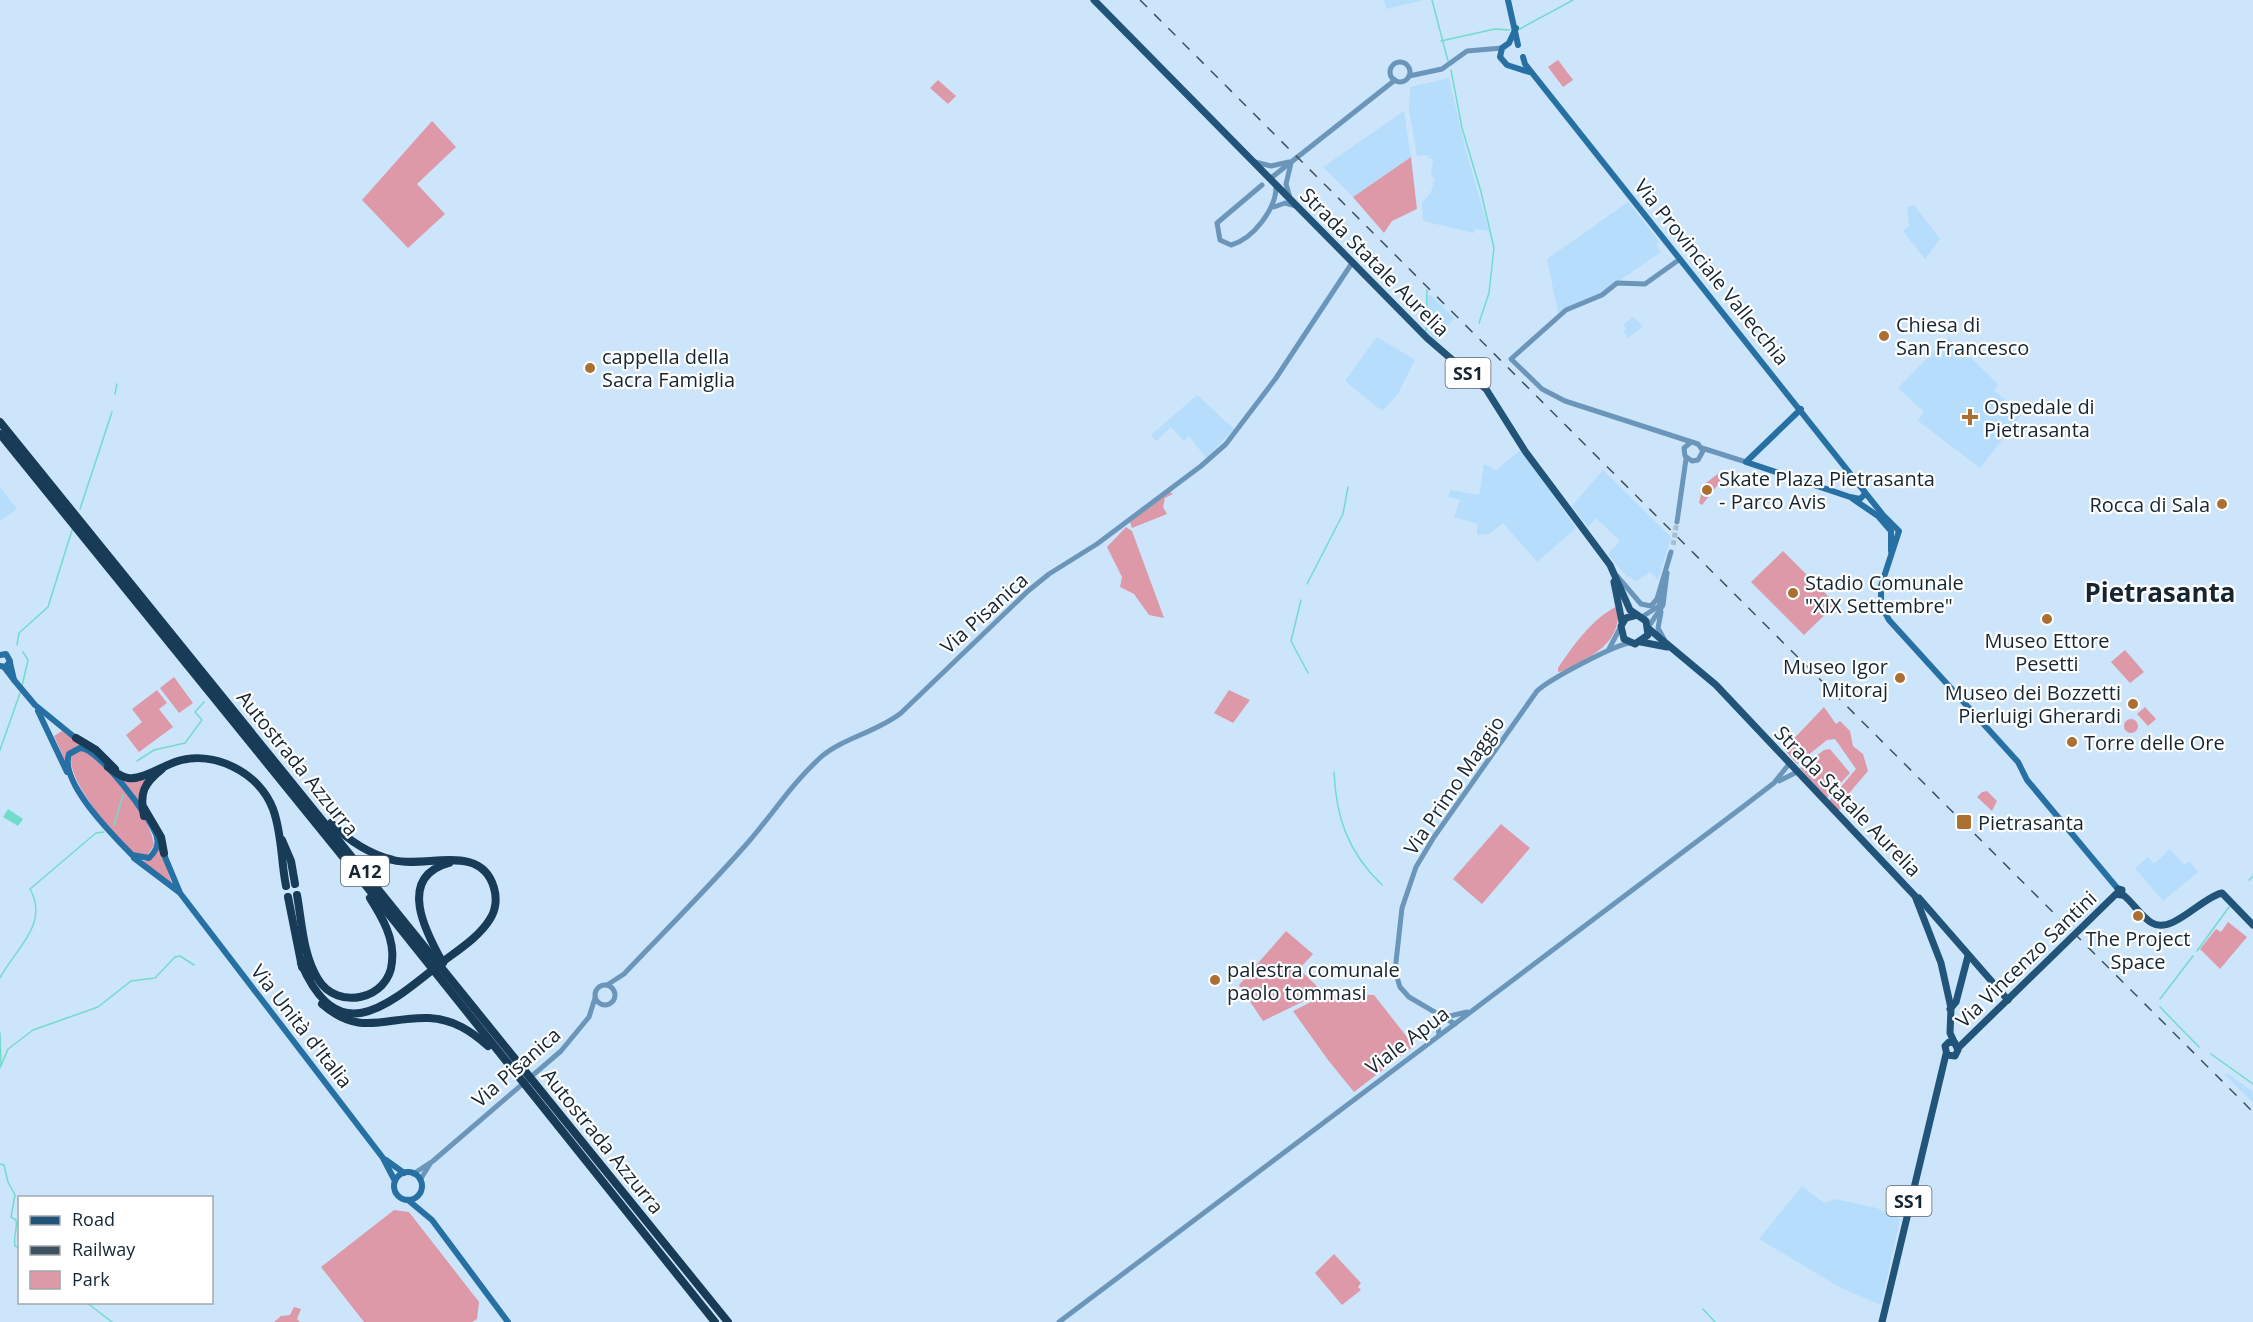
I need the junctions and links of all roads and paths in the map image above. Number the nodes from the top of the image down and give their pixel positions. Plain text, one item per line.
1 (1094, 0) edge
2 (1508, 0) edge
3 (1516, 28) junction
4 (1509, 44) junction
5 (1518, 45) junction
6 (1502, 48) junction
7 (1490, 51) junction
8 (1500, 57) junction
9 (1523, 57) junction
10 (1514, 66) junction
11 (1409, 68) junction
12 (1390, 72) junction
13 (1424, 73) junction
14 (1409, 76) junction
15 (1537, 78) junction
16 (1395, 80) junction
17 (1385, 86) junction
18 (1253, 162) junction
19 (1291, 162) junction
20 (1271, 178) dead end
21 (1262, 184) dead end
22 (1276, 187) junction
23 (1290, 200) junction
24 (1297, 206) junction
25 (1272, 207) junction
26 (1680, 259) junction
27 (1352, 263) junction
28 (1801, 409) junction
29 (0, 422) edge
30 (0, 434) edge
31 (1676, 436) junction
32 (1690, 443) junction
33 (1684, 448) junction
34 (1702, 448) junction
35 (1720, 452) junction
36 (1702, 455) junction
37 (1686, 459) junction
38 (1695, 461) junction
39 (1746, 462) junction
40 (1684, 483) junction
41 (1862, 488) junction
42 (1850, 497) junction
43 (1876, 505) junction
44 (1870, 511) junction
45 (1677, 522) tunnel mouth
46 (1891, 552) junction
47 (1610, 565) junction
48 (1667, 573) junction
49 (1616, 575) junction
50 (1663, 605) junction
51 (1639, 616) junction
52 (1621, 624) junction
53 (1649, 628) junction
54 (1641, 642) junction
55 (1630, 643) junction
56 (1667, 646) junction
57 (1608, 650) junction
58 (1677, 654) junction
59 (0, 655) edge
60 (5, 666) edge
61 (35, 705) junction
62 (76, 738) junction
63 (90, 749) junction
64 (1789, 764) junction
65 (167, 765) junction
66 (108, 767) junction
67 (1797, 772) junction
68 (68, 775) junction
69 (1774, 783) junction
70 (299, 789) junction
71 (142, 804) junction
72 (144, 816) junction
73 (279, 831) junction
74 (157, 838) junction
75 (164, 853) junction
76 (132, 855) junction
77 (343, 857) junction
78 (295, 884) dead end
79 (286, 886) dead end
80 (2119, 892) junction
81 (180, 893) junction
82 (297, 895) dead end
83 (1915, 896) junction
84 (288, 897) dead end
85 (2253, 925) edge
86 (453, 952) junction
87 (1968, 956) junction
88 (305, 961) junction
89 (624, 974) junction
90 (456, 985) junction
91 (607, 985) junction
92 (2016, 992) junction
93 (615, 993) junction
94 (2002, 993) junction
95 (596, 998) junction
96 (2008, 1000) junction
97 (603, 1005) junction
98 (1950, 1008) junction
99 (1472, 1011) junction
100 (1437, 1015) junction
101 (589, 1017) junction
102 (1455, 1024) junction
103 (1439, 1035) junction
104 (1946, 1044) junction
105 (1957, 1046) junction
106 (1946, 1054) junction
107 (1954, 1056) junction
108 (506, 1064) junction
109 (1938, 1081) junction
110 (383, 1158) junction
111 (433, 1161) junction
112 (404, 1173) junction
113 (413, 1174) junction
114 (420, 1180) junction
115 (395, 1181) junction
116 (420, 1193) junction
117 (408, 1200) junction
118 (432, 1220) junction
119 (508, 1322) edge
120 (715, 1322) edge
121 (728, 1322) edge
122 (1059, 1322) edge
123 (1882, 1322) edge

1 - 18 main road, Strada Statale Aurelia / SS1
2 - 3 main road, Via Provinciale Vallecchia
3 - 4 main road
3 - 5 main road, Via Provinciale Vallecchia
4 - 5 main road
4 - 6 main road
5 - 9 main road, Via Provinciale Vallecchia
6 - 7 street
6 - 8 main road
7 - 8 street
7 - 13 street
8 - 10 main road, Via Provinciale Vallecchia
9 - 10 main road
9 - 15 main road, Via Provinciale Vallecchia
10 - 15 main road, Via Provinciale Vallecchia
11 - 12 street
11 - 13 street
11 - 14 street
12 - 16 street
12 - 17 street
13 - 14 street
14 - 16 street
15 - 26 main road, Via Provinciale Vallecchia
16 - 17 street
17 - 19 street
18 - 19 street
18 - 22 main road, Strada Statale Aurelia / SS1
19 - 20 street
19 - 23 street
21 - 25 street
22 - 23 main road, Strada Statale Aurelia / SS1
22 - 25 street
23 - 24 main road, Strada Statale Aurelia / SS1
24 - 25 street
24 - 27 main road, Strada Statale Aurelia / SS1
26 - 28 main road, Via Provinciale Vallecchia
26 - 31 street
27 - 47 main road, Strada Statale Aurelia / SS1
27 - 89 street, Via Pisanica
28 - 39 main road
28 - 41 main road, Via Provinciale Vallecchia
29 - 70 highway, Autostrada Azzurra / A12
30 - 77 highway, Autostrada Azzurra / A12
31 - 32 street
31 - 33 street
32 - 33 street
32 - 34 street
33 - 37 street
34 - 35 street
34 - 36 street
35 - 36 street
35 - 39 street
36 - 38 street
37 - 38 street
37 - 40 street
38 - 40 street
39 - 42 main road
40 - 45 street
41 - 42 main road
41 - 43 main road, Via Provinciale Vallecchia
42 - 44 main road
43 - 44 main road
43 - 46 main road, Via Provinciale Vallecchia
44 - 46 main road
46 - 80 main road
47 - 49 main road, Strada Statale Aurelia
47 - 52 main road, Strada Statale Aurelia / SS1
48 - 49 street
48 - 50 street, Strada Statale Aurelia
48 - 51 street
49 - 51 main road, Strada Statale Aurelia
50 - 53 street
50 - 58 street, Strada Statale Aurelia
51 - 52 main road
51 - 53 main road
52 - 55 main road
52 - 57 street
53 - 54 main road
53 - 56 main road, Strada Statale Aurelia
54 - 55 main road
54 - 56 main road, Strada Statale Aurelia
55 - 57 street, Via Primo Maggio
56 - 58 main road, Strada Statale Aurelia
57 - 100 street, Via Primo Maggio
58 - 64 main road, Strada Statale Aurelia
59 - 60 main road
60 - 61 main road
61 - 62 main road, Via Unità d'Italia
61 - 68 main road, Via Unità d'Italia
62 - 63 main road, Via Unità d'Italia
62 - 65 highway
63 - 66 main road, Via Unità d'Italia
63 - 68 main road
64 - 67 main road, Strada Statale Aurelia
64 - 69 street, Viale Apua
65 - 66 highway
65 - 71 highway
65 - 73 highway
66 - 72 main road, Via Unità d'Italia
67 - 69 street, Viale Apua
67 - 83 main road, Strada Statale Aurelia
68 - 76 main road, Via Unità d'Italia
69 - 99 street, Viale Apua
70 - 86 highway
70 - 90 highway, Autostrada Azzurra / A12
71 - 72 highway
71 - 75 highway
72 - 74 main road, Via Unità d'Italia
73 - 78 highway
73 - 79 highway
74 - 75 main road, Via Unità d'Italia
74 - 76 main road
75 - 81 main road, Via Unità d'Italia
76 - 81 main road, Via Unità d'Italia
77 - 88 highway
77 - 108 highway, Autostrada Azzurra / A12
80 - 85 main road
80 - 92 main road, Via Vincenzo Santini
81 - 110 main road, Via Unità d'Italia
82 - 88 highway
83 - 87 main road
83 - 98 main road, Strada Statale Aurelia
84 - 88 highway
86 - 88 highway
86 - 90 highway
87 - 94 main road
87 - 98 main road
88 - 108 highway
89 - 91 street, Via Pisanica
89 - 93 street, Via Pisanica
90 - 121 highway, Autostrada Azzurra / A12
91 - 93 street
91 - 95 street, Via Pisanica
92 - 94 main road
92 - 96 main road, Via Vincenzo Santini
93 - 97 street, Via Pisanica
94 - 96 main road
95 - 97 street
95 - 101 street, Via Pisanica
96 - 105 main road, Via Vincenzo Santini
97 - 101 street, Via Pisanica
98 - 104 main road, Strada Statale Aurelia
98 - 105 main road, Strada Statale Aurelia
99 - 100 street
99 - 102 street, Viale Apua
100 - 102 street, Via Primo Maggio
100 - 103 street
101 - 111 street, Via Pisanica
102 - 103 street, Viale Apua
103 - 122 street, Viale Apua
104 - 105 main road
104 - 106 main road, Strada Statale Aurelia
105 - 107 main road, Via Vincenzo Santini
106 - 107 main road
106 - 109 main road, Strada Statale Aurelia
107 - 109 main road, Via Vincenzo Santini
108 - 120 highway, Autostrada Azzurra / A12
109 - 123 main road, SS1
110 - 112 main road
110 - 115 main road, Via Unità d'Italia
111 - 113 street, Via Pisanica
111 - 114 street, Via Pisanica
112 - 113 main road
112 - 115 main road
113 - 114 main road
114 - 116 main road
115 - 117 main road
116 - 117 main road
116 - 118 main road
117 - 118 main road
118 - 119 main road

